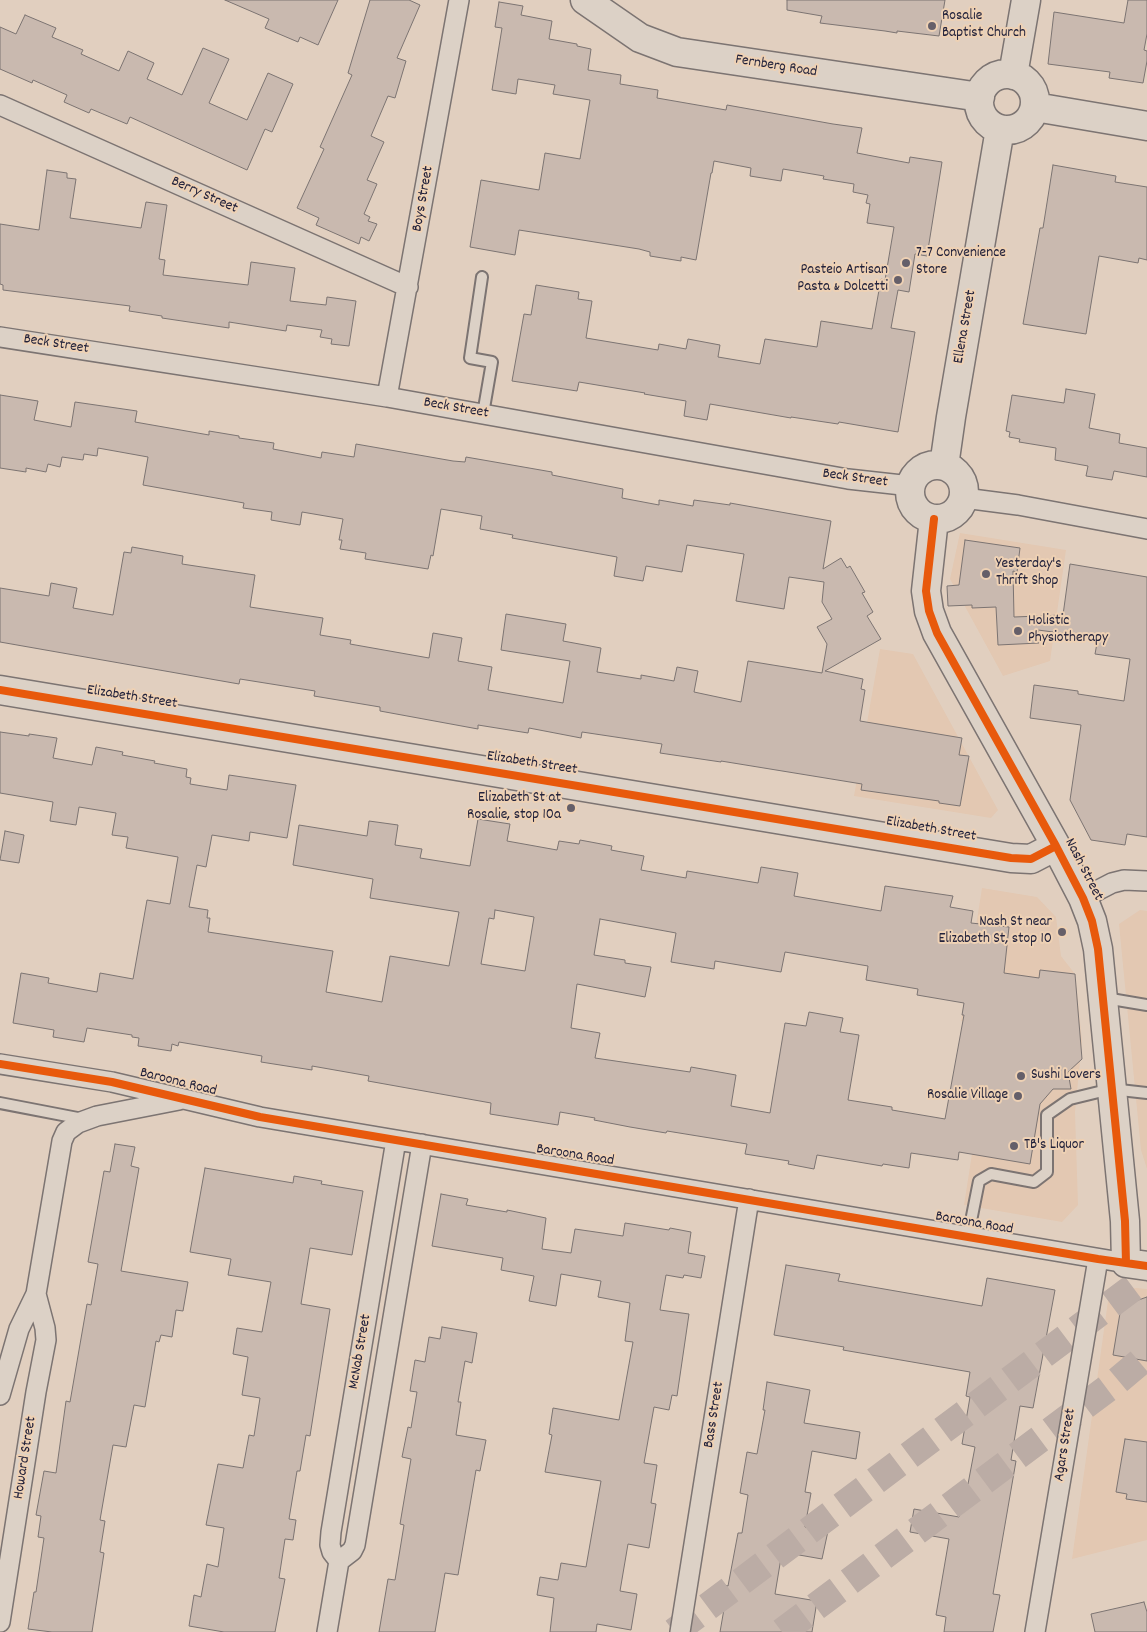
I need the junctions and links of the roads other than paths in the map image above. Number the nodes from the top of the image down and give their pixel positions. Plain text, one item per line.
1 (459, 0) edge
2 (585, 0) edge
3 (1026, 0) edge
4 (1013, 75) junction
5 (980, 97) junction
6 (0, 105) edge
7 (1035, 107) junction
8 (1147, 126) edge
9 (1000, 130) junction
10 (482, 277) dead end
11 (408, 287) junction
12 (0, 337) edge
13 (387, 397) junction
14 (483, 414) junction
15 (944, 466) junction
16 (911, 486) junction
17 (964, 498) junction
18 (934, 519) junction
19 (1147, 529) edge
20 (0, 690) edge
21 (1056, 846) junction
22 (1147, 881) edge
23 (1083, 898) junction
24 (1102, 998) junction
25 (1147, 1005) edge
26 (0, 1064) edge
27 (1111, 1089) junction
28 (1147, 1093) edge
29 (183, 1099) junction
30 (0, 1103) edge
31 (86, 1120) junction
32 (396, 1140) junction
33 (422, 1144) junction
34 (749, 1199) junction
35 (968, 1236) junction
36 (1098, 1259) junction
37 (1136, 1264) edge
38 (36, 1294) junction
39 (0, 1395) edge
40 (339, 1562) junction
41 (0, 1622) edge
42 (327, 1632) edge
43 (680, 1632) edge
44 (1036, 1632) edge

1 - 11 street, Boys Street
2 - 5 street, Fernberg Road
3 - 4 street
4 - 5 street
4 - 7 street
5 - 9 street
6 - 11 street, Berry Street
7 - 8 street
7 - 9 street
9 - 15 street, Ellena Street
10 - 14 lane
11 - 13 street, Boys Street
12 - 13 street, Beck Street
13 - 14 street, Beck Street
14 - 16 street, Beck Street
15 - 16 street
15 - 17 street
16 - 18 street
17 - 18 street
17 - 19 street
18 - 21 street, Nash Street
20 - 21 street, Elizabeth Street
21 - 23 street, Nash Street
22 - 23 street
23 - 24 street, Nash Street
24 - 25 lane
24 - 27 street, Nash Street
26 - 29 street, Baroona Road
27 - 28 lane
27 - 35 lane
27 - 37 street, Nash Street
29 - 31 street, Howard Street
29 - 32 street, Baroona Road
30 - 31 lane
31 - 38 street, Howard Street
32 - 33 street, Baroona Road
32 - 40 street, McNab Street
33 - 34 street, Baroona Road
33 - 40 street, McNab Street
34 - 35 street, Baroona Road
34 - 43 street, Bass Street
35 - 36 street, Baroona Road
36 - 37 street, Baroona Road
36 - 44 street, Agars Street
38 - 39 street, Howard Street
38 - 41 street, Howard Street
40 - 42 street

